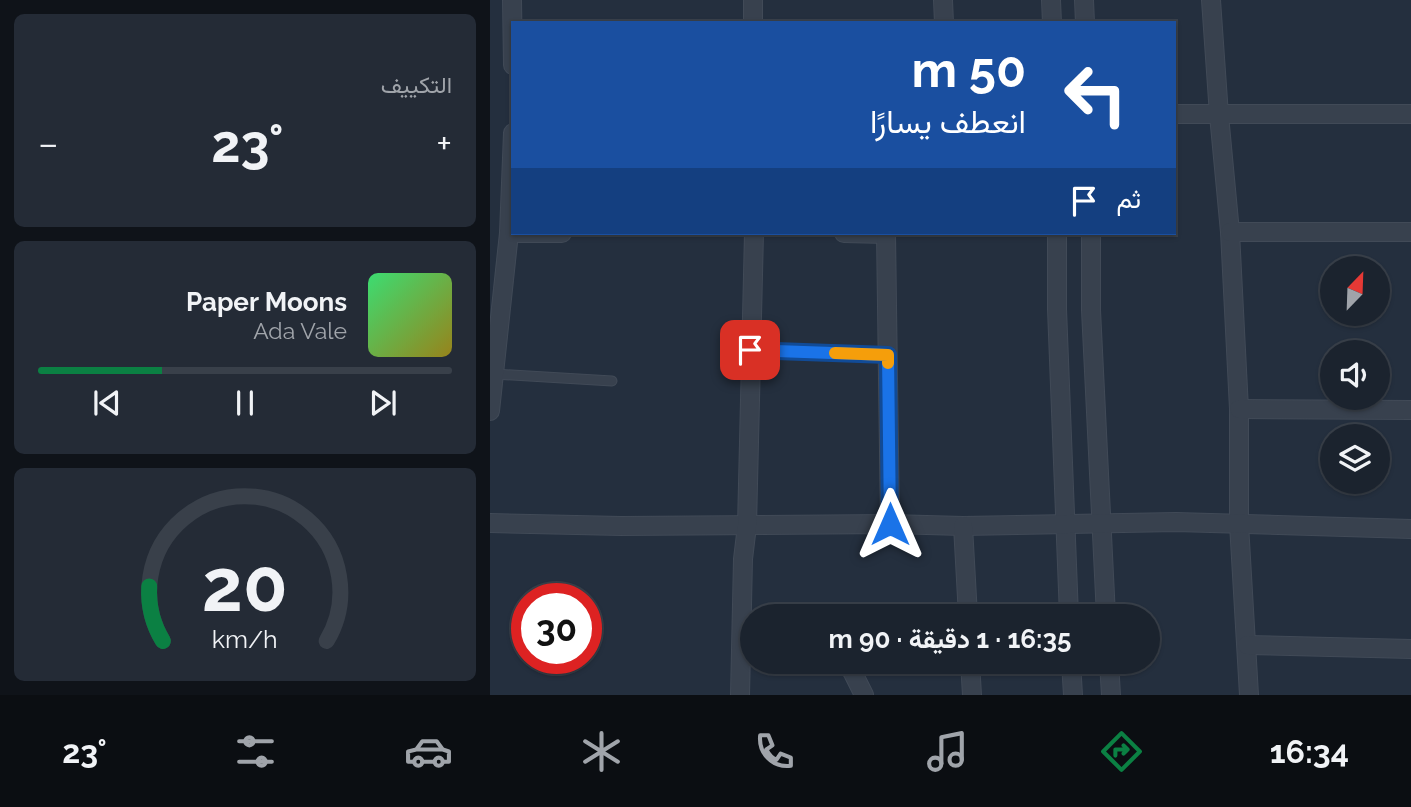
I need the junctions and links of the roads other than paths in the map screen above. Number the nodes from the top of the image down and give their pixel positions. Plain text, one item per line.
1 (512, 0) edge
2 (753, 0) edge
3 (943, 0) edge
4 (1051, 0) edge
5 (1084, 0) edge
6 (1211, 0) edge
7 (512, 21) edge
8 (753, 21) edge
9 (944, 21) edge
10 (1052, 21) edge
11 (1085, 21) edge
12 (1176, 114) edge
13 (1411, 114) edge
14 (1219, 115) junction
15 (511, 183) edge
16 (1230, 232) junction
17 (1411, 232) edge
18 (509, 233) joint
19 (754, 235) edge
20 (886, 235) edge
21 (1057, 235) edge
22 (1091, 235) edge
23 (497, 289) edge
24 (750, 350) junction
25 (888, 355) junction
26 (494, 373) junction
27 (612, 381) dead end
28 (1239, 409) junction
29 (1411, 410) edge
30 (490, 411) edge
31 (490, 523) edge
32 (1101, 523) junction
33 (890, 524) junction
34 (1239, 524) junction
35 (1064, 525) junction
36 (747, 526) junction
37 (963, 526) junction
38 (1411, 529) edge
39 (745, 604) edge
40 (967, 604) edge
41 (1068, 604) edge
42 (1105, 604) edge
43 (1247, 645) junction
44 (1411, 649) edge
45 (743, 674) edge
46 (854, 674) edge
47 (971, 674) edge
48 (1072, 674) edge
49 (1110, 674) edge
50 (740, 695) edge
51 (864, 695) edge
52 (972, 695) edge
53 (1073, 695) edge
54 (1111, 695) edge
55 (1250, 695) edge

1 - 7 street
2 - 8 street
3 - 9 street
4 - 10 street
5 - 11 street
6 - 14 street
12 - 14 street
13 - 14 street
14 - 16 street
15 - 18 street
16 - 17 street
16 - 28 street
18 - 23 street
19 - 24 street
20 - 25 street
21 - 35 street
22 - 32 street
23 - 26 street
24 - 25 lane
24 - 36 street
25 - 33 street
26 - 27 lane
26 - 30 street
28 - 29 street
28 - 34 street
31 - 36 street
32 - 34 street
32 - 35 street
32 - 42 street
33 - 36 street
33 - 37 street
34 - 38 street
34 - 43 street
35 - 37 street
35 - 41 street
36 - 39 street
37 - 40 street
43 - 44 street
43 - 55 street
45 - 50 street
46 - 51 street
47 - 52 street
48 - 53 street
49 - 54 street

